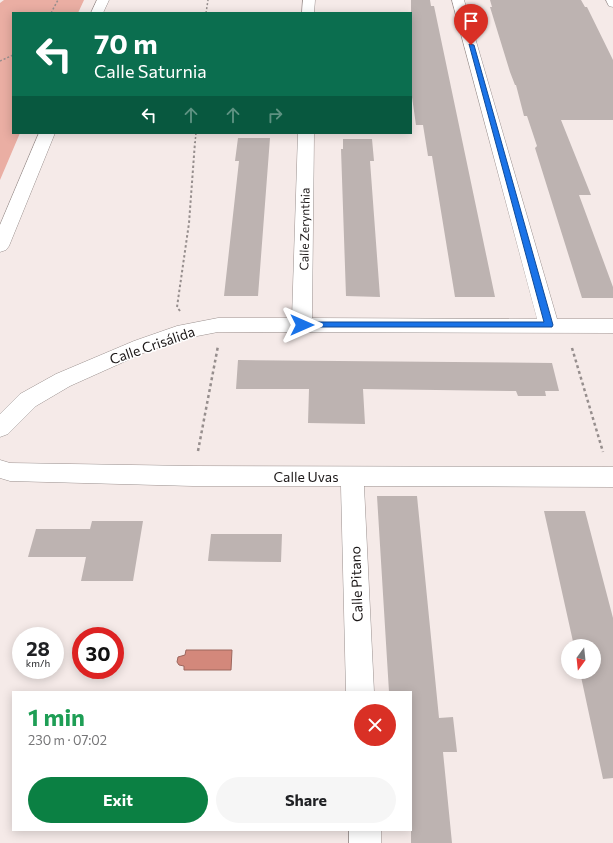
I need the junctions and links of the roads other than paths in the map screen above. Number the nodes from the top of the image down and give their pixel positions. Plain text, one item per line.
1 (103, 0) edge
2 (309, 0) edge
3 (458, 0) edge
4 (97, 12) edge
5 (308, 12) edge
6 (47, 134) edge
7 (306, 134) edge
8 (0, 246) edge
9 (302, 325) junction
10 (549, 325) junction
11 (613, 326) edge
12 (0, 428) edge
13 (0, 469) edge
14 (352, 477) junction
15 (612, 477) edge
16 (360, 691) edge
17 (365, 831) edge
18 (365, 843) edge

1 - 4 street
2 - 5 street
3 - 10 street
6 - 8 street
7 - 9 street, Calle Zerynthia
9 - 10 street, Calle Crisálida
9 - 12 street, Calle Crisálida
10 - 11 street, Calle Crisálida
13 - 14 street, Calle Uvas
14 - 15 street, Calle Uvas
14 - 16 street, Calle Pitano
17 - 18 street

